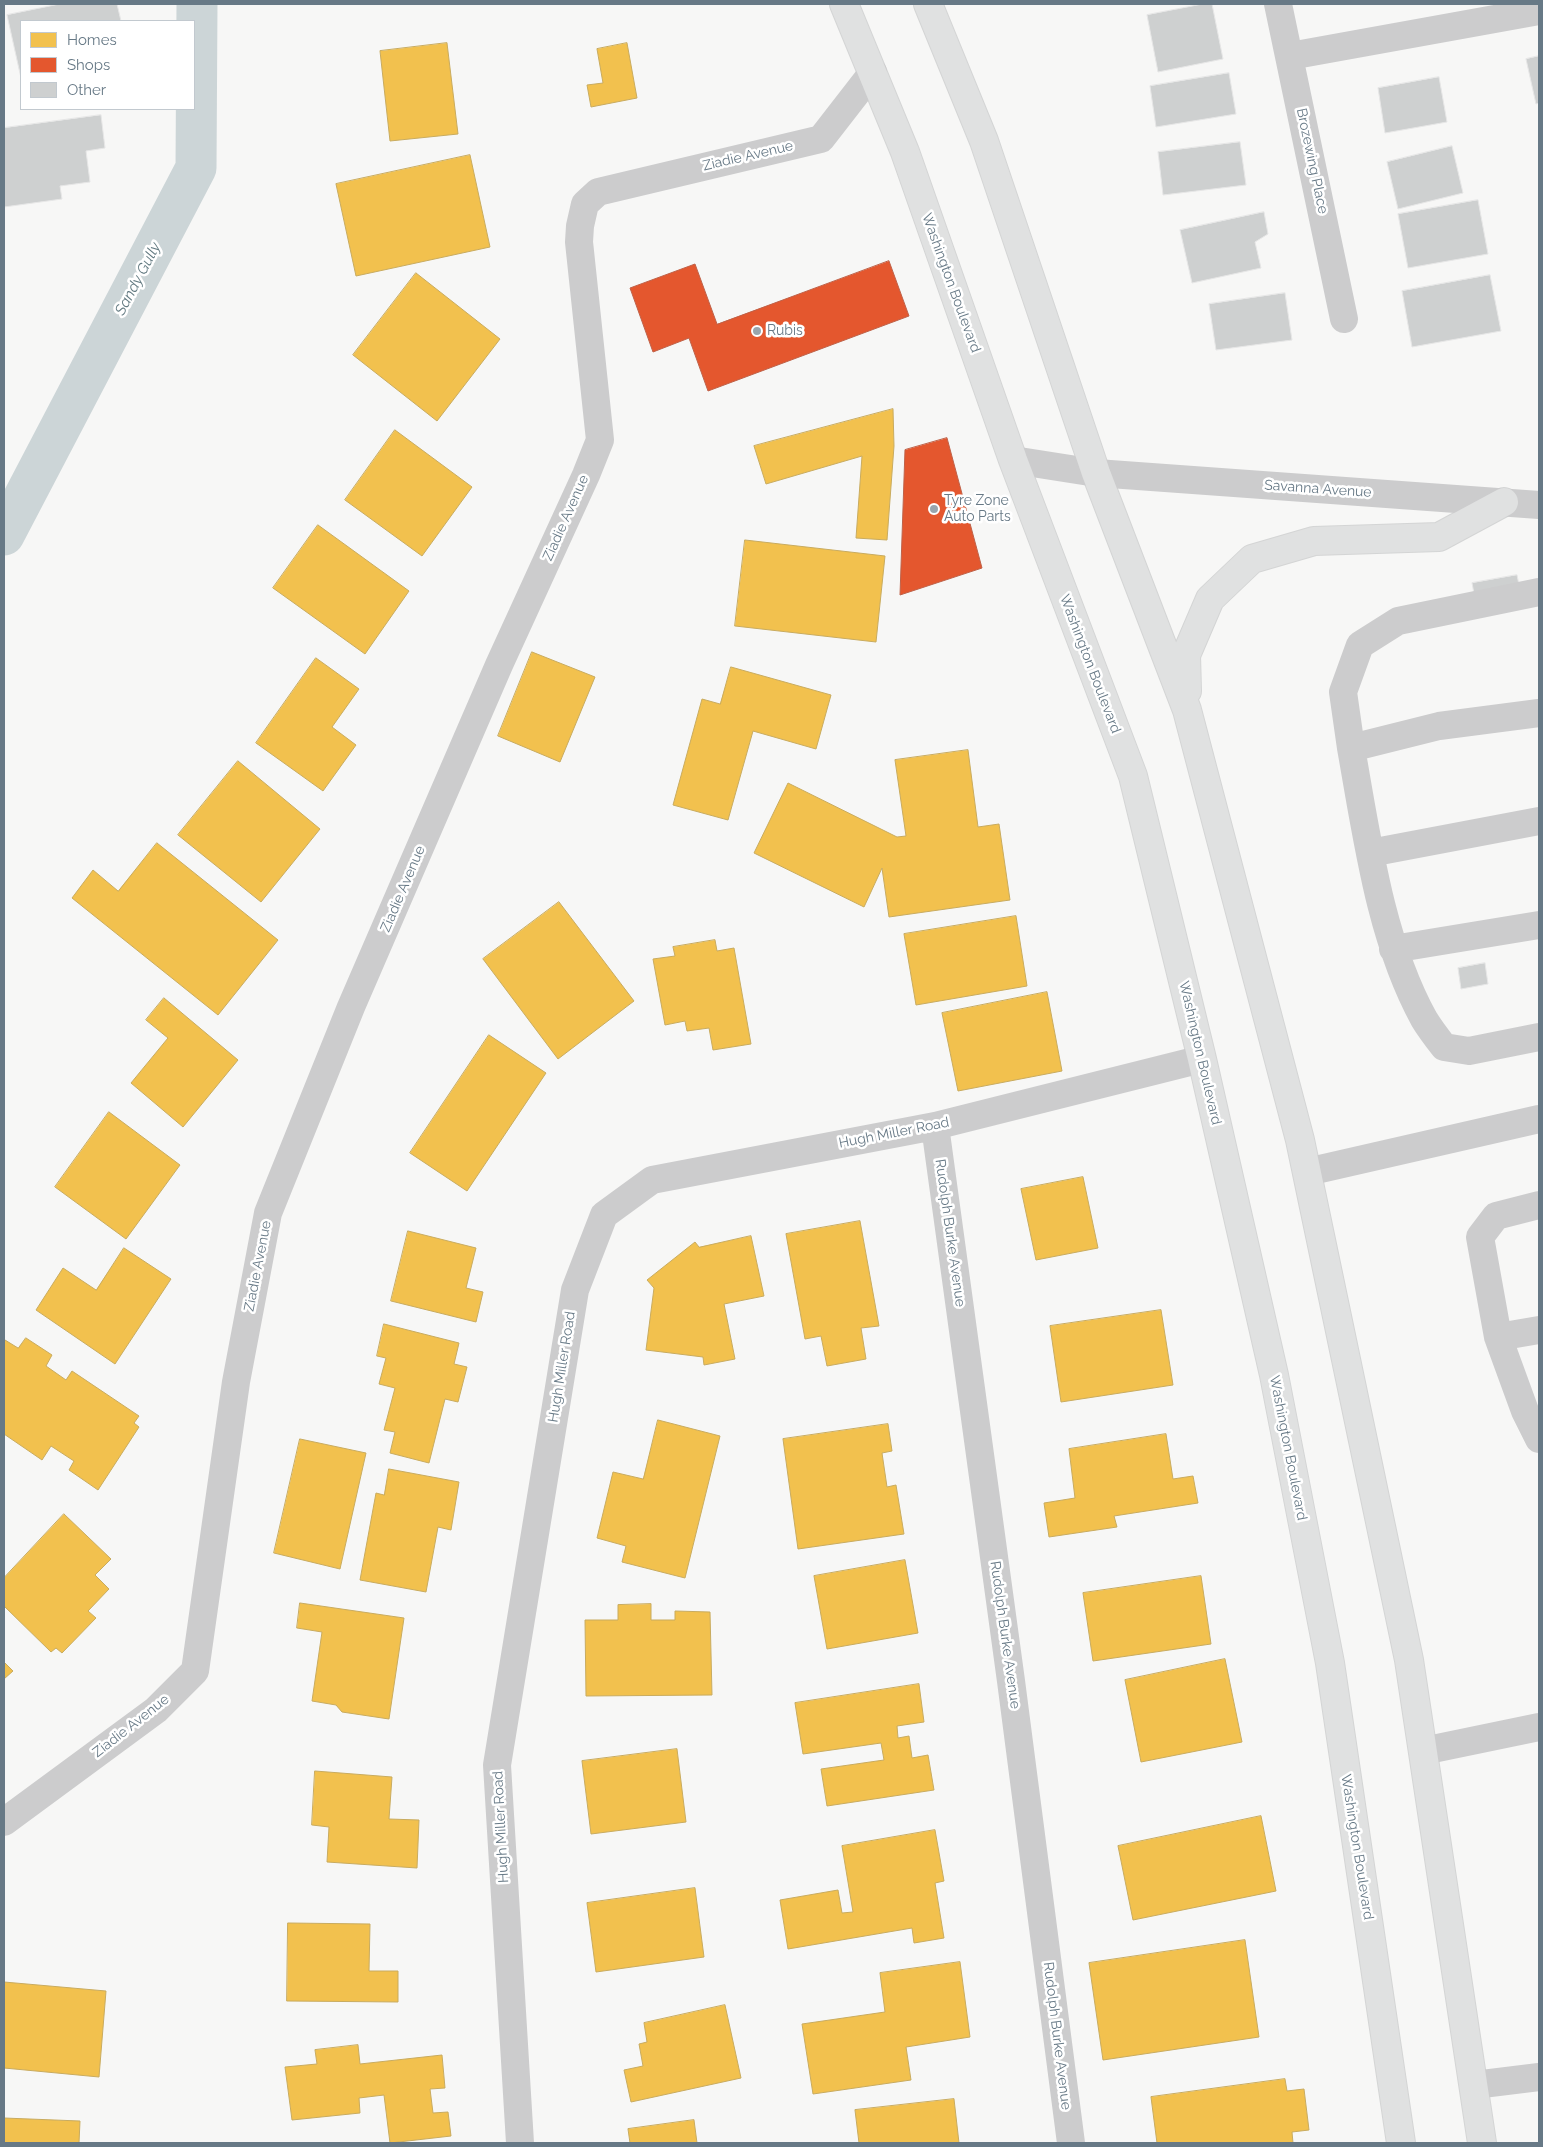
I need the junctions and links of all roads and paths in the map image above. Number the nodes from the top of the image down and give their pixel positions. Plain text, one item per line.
1 (844, 4) edge
2 (928, 4) edge
3 (1278, 4) edge
4 (1539, 10) edge
5 (1290, 56) junction
6 (873, 72) junction
7 (1344, 319) dead end
8 (1013, 460) junction
9 (1096, 473) junction
10 (1504, 502) junction
11 (1539, 505) edge
12 (1539, 592) edge
13 (1187, 710) junction
14 (1539, 713) edge
15 (1351, 748) junction
16 (1539, 821) edge
17 (1370, 853) junction
18 (1539, 925) edge
19 (1393, 949) junction
20 (1539, 1037) edge
21 (1202, 1059) junction
22 (1539, 1119) edge
23 (935, 1126) junction
24 (1307, 1172) junction
25 (1539, 1205) edge
26 (1539, 1330) edge
27 (1498, 1337) junction
28 (1539, 1438) edge
29 (1539, 1727) edge
30 (1422, 1750) junction
31 (4, 1822) edge
32 (1539, 2077) edge
33 (1474, 2085) junction
34 (520, 2143) edge
35 (1071, 2143) edge
36 (1401, 2143) edge
37 (1482, 2143) edge

1 - 6 highway, Washington Boulevard
2 - 9 highway
3 - 5 street, Brozewing Place
4 - 5 street
5 - 7 street, Brozewing Place
6 - 8 highway, Washington Boulevard
6 - 31 street, Ziadie Avenue
8 - 9 street, Savanna Avenue
8 - 21 highway, Washington Boulevard
9 - 10 street, Savanna Avenue
9 - 13 highway
10 - 11 street, Savanna Avenue
10 - 13 highway
12 - 15 street
13 - 24 highway
14 - 15 street
15 - 17 street
16 - 17 street
17 - 19 street
18 - 19 street
19 - 20 street
21 - 23 street, Hugh Miller Road
21 - 36 highway, Washington Boulevard
22 - 24 street
23 - 34 street, Hugh Miller Road
23 - 35 street, Rudolph Burke Avenue
24 - 30 highway
25 - 27 street
26 - 27 street
27 - 28 street
29 - 30 street
30 - 33 highway
32 - 33 street
33 - 37 highway

